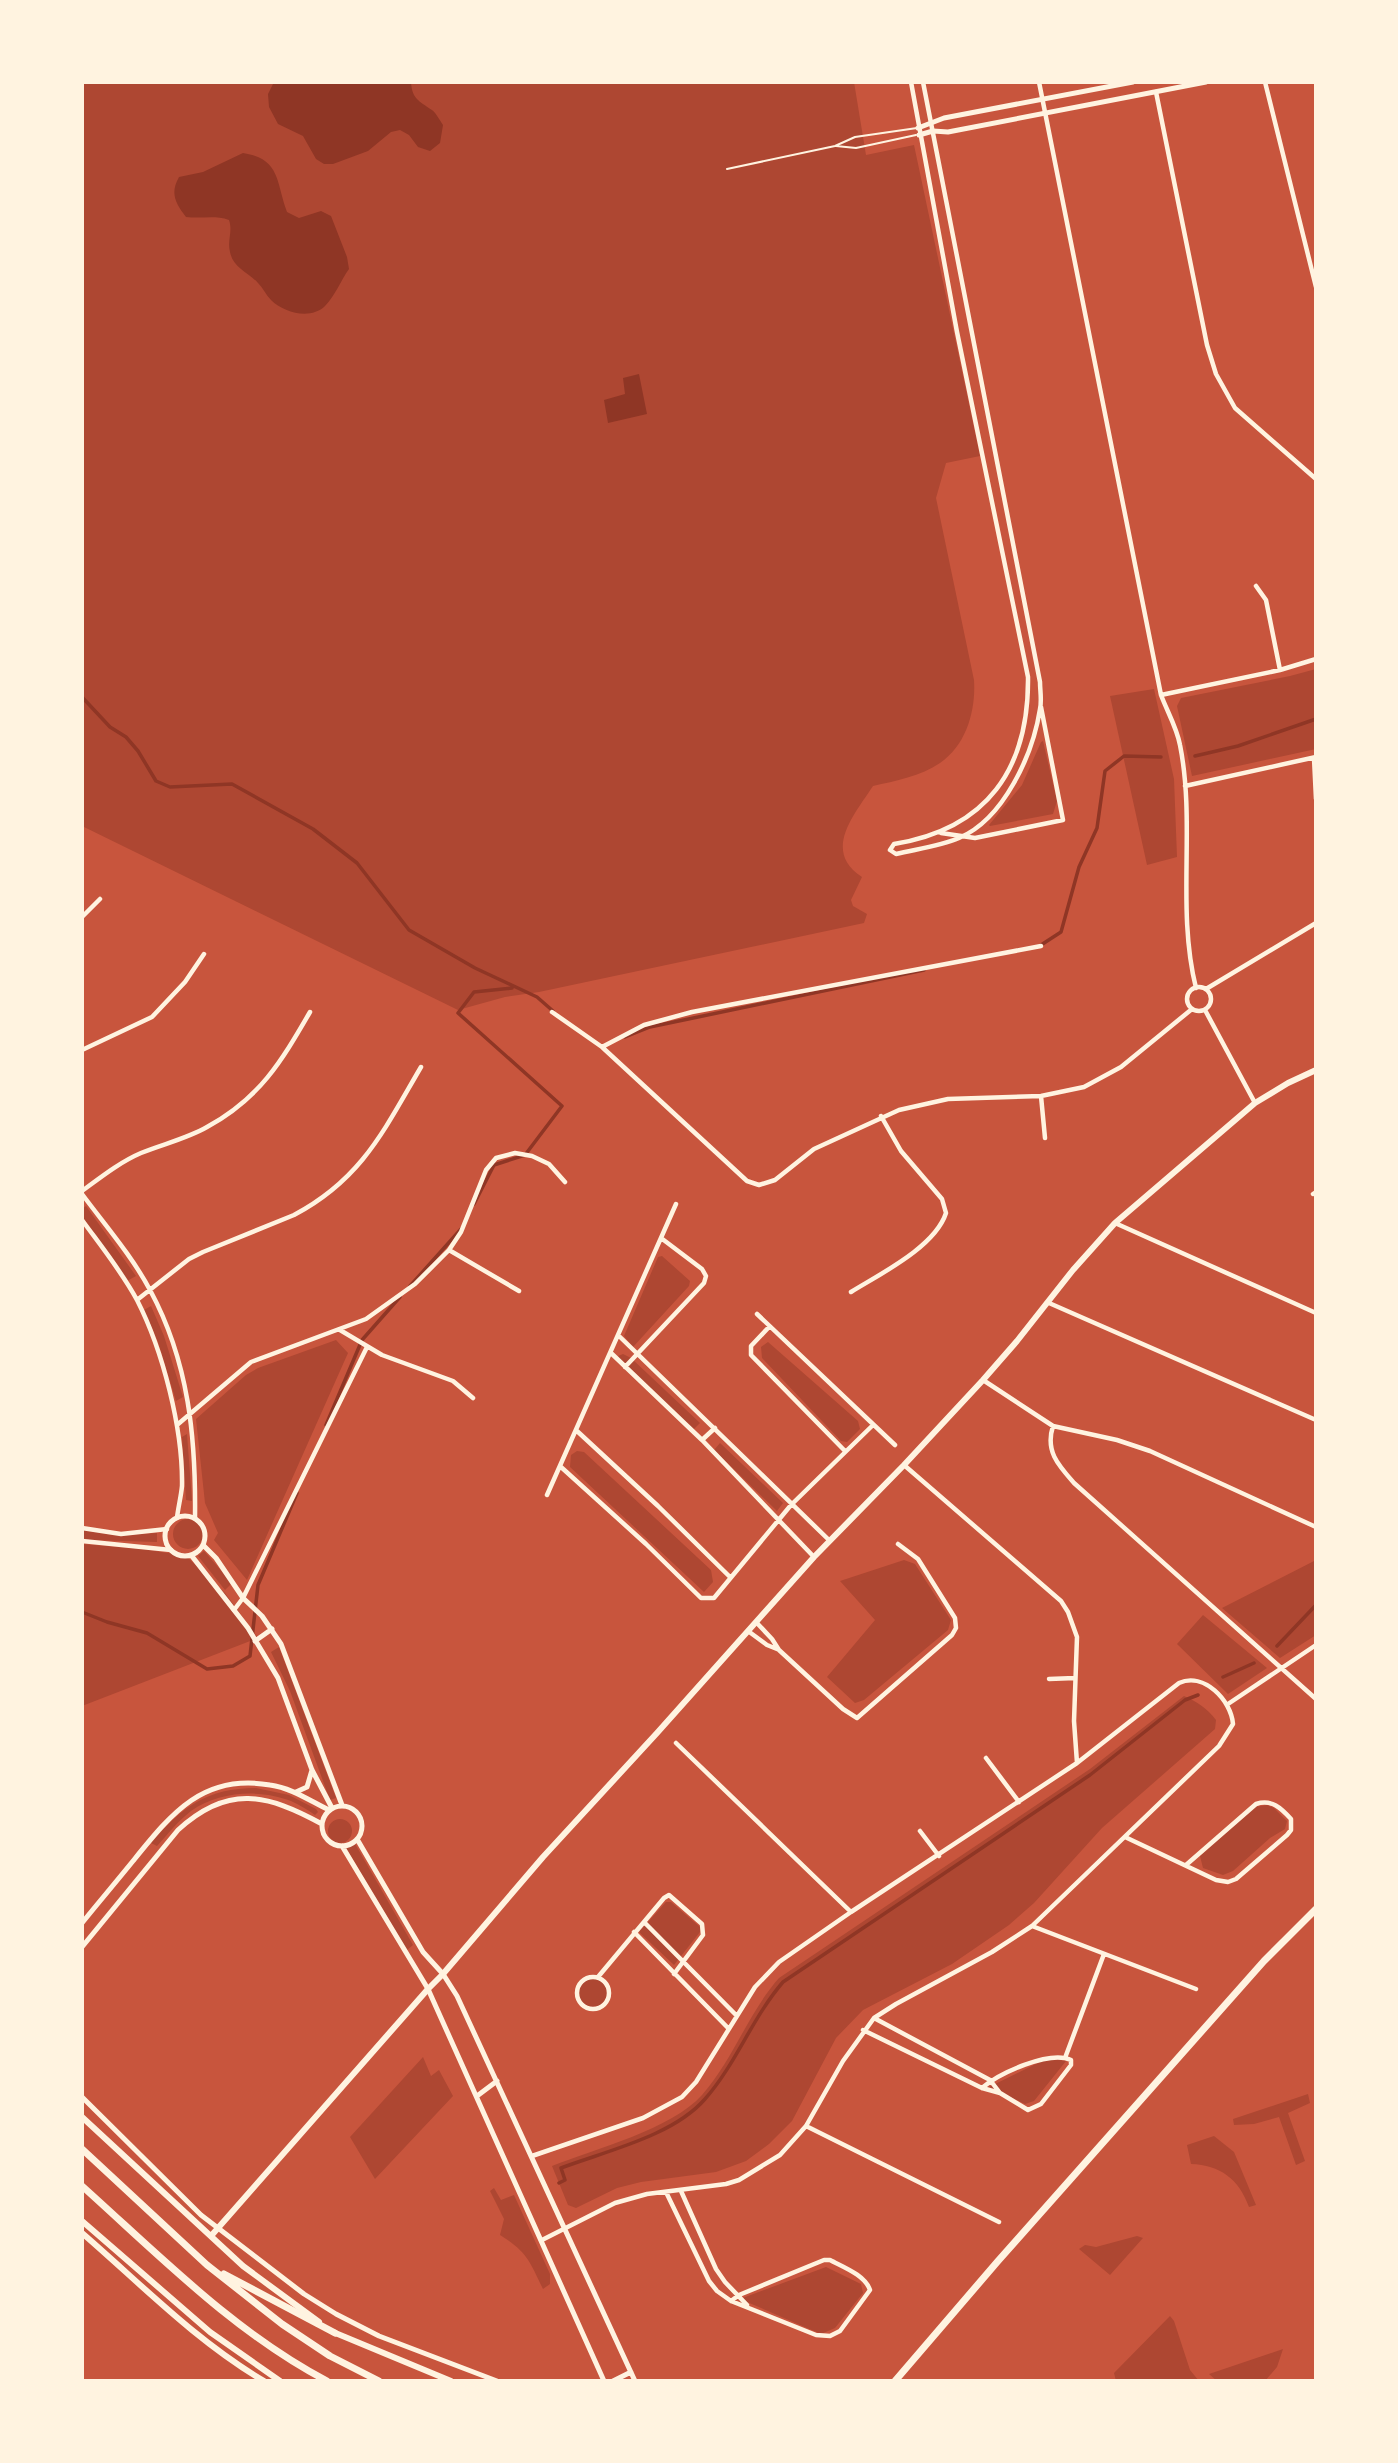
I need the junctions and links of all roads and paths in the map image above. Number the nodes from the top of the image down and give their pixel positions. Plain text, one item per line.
1 (911, 82) edge
2 (923, 82) edge
3 (1039, 82) edge
4 (1133, 82) edge
5 (1206, 82) edge
6 (1265, 82) edge
7 (1156, 92) junction
8 (1042, 100) junction
9 (1045, 113) junction
10 (932, 123) junction
11 (918, 131) junction
12 (933, 131) junction
13 (835, 146) junction
14 (727, 169) dead end
15 (1316, 288) edge
16 (970, 329) junction
17 (957, 332) junction
18 (1316, 480) edge
19 (1007, 517) junction
20 (995, 519) junction
21 (1256, 586) dead end
22 (1316, 659) edge
23 (1280, 670) junction
24 (1161, 695) junction
25 (1041, 706) junction
26 (1315, 757) edge
27 (1013, 762) junction
28 (1023, 766) junction
29 (1185, 786) junction
30 (1316, 799) edge
31 (940, 833) junction
32 (960, 837) junction
33 (100, 900) dead end
34 (82, 917) edge
35 (1316, 923) edge
36 (1041, 946) dead end
37 (204, 954) dead end
38 (1196, 988) junction
39 (1206, 989) junction
40 (1192, 1009) junction
41 (1205, 1010) junction
42 (310, 1012) dead end
43 (552, 1012) dead end
44 (602, 1047) junction
45 (82, 1050) edge
46 (421, 1067) dead end
47 (1316, 1070) edge
48 (1041, 1096) junction
49 (1255, 1103) junction
50 (881, 1116) junction
51 (1045, 1138) dead end
52 (565, 1182) dead end
53 (82, 1192) edge
54 (676, 1205) dead end
55 (82, 1220) edge
56 (1115, 1223) junction
57 (660, 1238) junction
58 (449, 1250) junction
59 (150, 1290) junction
60 (519, 1291) dead end
61 (851, 1292) dead end
62 (137, 1300) junction
63 (1049, 1303) junction
64 (1316, 1313) edge
65 (757, 1314) dead end
66 (769, 1327) junction
67 (340, 1330) junction
68 (618, 1335) junction
69 (367, 1347) junction
70 (611, 1353) junction
71 (638, 1354) junction
72 (625, 1367) junction
73 (983, 1380) junction
74 (473, 1398) dead end
75 (191, 1412) junction
76 (1316, 1420) edge
77 (177, 1425) junction
78 (873, 1425) junction
79 (1053, 1426) junction
80 (715, 1428) junction
81 (577, 1431) junction
82 (702, 1440) junction
83 (895, 1446) dead end
84 (846, 1451) junction
85 (904, 1465) junction
86 (561, 1467) junction
87 (547, 1494) dead end
88 (791, 1504) junction
89 (177, 1518) junction
90 (195, 1518) junction
91 (779, 1519) junction
92 (1316, 1527) edge
93 (82, 1528) edge
94 (167, 1528) junction
95 (82, 1541) edge
96 (830, 1541) junction
97 (203, 1545) junction
98 (898, 1545) dead end
99 (171, 1550) junction
100 (191, 1555) junction
101 (814, 1557) junction
102 (730, 1577) junction
103 (243, 1598) junction
104 (234, 1610) junction
105 (756, 1622) junction
106 (272, 1629) junction
107 (748, 1631) junction
108 (255, 1641) junction
109 (1316, 1645) edge
110 (779, 1650) junction
111 (1281, 1668) junction
112 (1075, 1678) junction
113 (1048, 1679) dead end
114 (1316, 1699) edge
115 (1228, 1704) junction
116 (676, 1743) dead end
117 (986, 1758) dead end
118 (1077, 1763) junction
119 (312, 1770) junction
120 (296, 1793) junction
121 (1019, 1802) junction
122 (342, 1805) junction
123 (331, 1809) junction
124 (322, 1824) junction
125 (920, 1831) dead end
126 (1125, 1837) junction
127 (357, 1839) junction
128 (342, 1846) junction
129 (144, 1847) junction
130 (157, 1855) junction
131 (939, 1856) junction
132 (1186, 1865) junction
133 (1316, 1909) edge
134 (850, 1912) junction
135 (643, 1922) junction
136 (82, 1923) edge
137 (1032, 1926) junction
138 (634, 1933) junction
139 (82, 1947) edge
140 (1104, 1954) junction
141 (683, 1962) junction
142 (674, 1973) junction
143 (443, 1975) junction
144 (598, 1977) junction
145 (428, 1989) junction
146 (1196, 1989) dead end
147 (737, 2016) junction
148 (874, 2018) junction
149 (729, 2029) junction
150 (863, 2031) junction
151 (1065, 2058) junction
152 (990, 2080) junction
153 (498, 2081) junction
154 (982, 2088) junction
155 (1000, 2093) junction
156 (477, 2096) junction
157 (82, 2097) edge
158 (82, 2117) edge
159 (806, 2126) junction
160 (82, 2149) edge
161 (532, 2156) junction
162 (82, 2186) edge
163 (681, 2191) junction
164 (666, 2192) junction
165 (82, 2221) edge
166 (999, 2222) dead end
167 (564, 2228) junction
168 (218, 2229) junction
169 (82, 2233) edge
170 (211, 2236) junction
171 (542, 2240) junction
172 (210, 2267) junction
173 (739, 2295) junction
174 (730, 2301) junction
175 (747, 2306) junction
176 (335, 2333) junction
177 (631, 2372) junction
178 (264, 2381) edge
179 (280, 2381) edge
180 (327, 2381) edge
181 (379, 2381) edge
182 (451, 2381) edge
183 (497, 2381) edge
184 (604, 2381) edge
185 (613, 2381) edge
186 (635, 2381) edge
187 (895, 2381) edge

1 - 11 street
2 - 10 street
3 - 8 street
4 - 8 street
5 - 7 street
6 - 15 street
7 - 9 street
7 - 18 street
8 - 9 street
8 - 10 street
9 - 12 street
9 - 24 street
10 - 11 street
10 - 12 street
11 - 12 street
11 - 13 lane
11 - 13 lane
11 - 17 street
12 - 16 street
13 - 14 lane
16 - 17 street
16 - 19 street
17 - 20 street
19 - 20 street
19 - 25 street
20 - 27 street
21 - 23 street
22 - 23 street
23 - 24 street
24 - 29 street
25 - 28 street
25 - 32 street
26 - 29 street
26 - 30 street
27 - 28 street
27 - 31 street
28 - 32 street
29 - 38 street
31 - 32 street
31 - 32 street
33 - 34 street
35 - 39 street
36 - 44 street
37 - 45 street
38 - 39 street
38 - 40 street
39 - 41 street
40 - 41 street
40 - 48 street
41 - 49 street
42 - 53 street
43 - 44 street
44 - 50 street
46 - 59 street
47 - 49 main road
48 - 50 street
48 - 51 street
49 - 56 main road
50 - 61 street
52 - 58 street
53 - 59 street
54 - 57 street
55 - 62 street
56 - 63 main road
56 - 64 street
57 - 68 street
57 - 71 street
58 - 60 street
58 - 67 street
59 - 62 street
59 - 75 street
62 - 77 street
63 - 73 main road
63 - 76 street
65 - 66 street
66 - 78 street
66 - 84 street
67 - 69 street
67 - 75 street
68 - 70 street
68 - 71 street
69 - 74 street
69 - 103 street
70 - 72 street
70 - 81 street
71 - 72 street
71 - 80 street
72 - 82 street
73 - 79 street
73 - 85 main road
75 - 77 street
75 - 90 street
77 - 89 street
78 - 83 street
78 - 84 street
79 - 92 street
79 - 111 street
80 - 82 street
80 - 88 street
81 - 86 street
81 - 102 street
82 - 91 street
84 - 88 street
85 - 96 main road
85 - 112 street
86 - 87 street
86 - 102 street
88 - 91 street
88 - 96 street
89 - 90 street
89 - 94 street
90 - 97 street
91 - 101 street
91 - 102 street
93 - 94 street
94 - 99 street
95 - 99 street
96 - 101 main road
97 - 100 street
97 - 103 street
98 - 110 street
99 - 100 street
100 - 104 street
101 - 105 main road
103 - 104 street
103 - 106 street
104 - 108 street
105 - 107 main road
105 - 110 street
106 - 108 street
106 - 122 street
107 - 110 street
107 - 143 main road
108 - 119 street
109 - 111 street
111 - 114 street
111 - 115 street
112 - 113 street
112 - 118 street
115 - 118 street
115 - 126 street
116 - 134 street
117 - 121 street
118 - 121 street
119 - 120 street
119 - 123 street
120 - 123 street
120 - 129 street
121 - 131 street
122 - 123 street
122 - 127 street
123 - 124 street
124 - 128 street
124 - 130 street
125 - 131 street
126 - 132 street
126 - 137 street
127 - 128 street
127 - 143 street
128 - 145 street
129 - 130 street
129 - 136 street
130 - 139 street
131 - 134 street
132 - 132 street
133 - 187 main road
134 - 147 street
135 - 138 street
135 - 141 street
135 - 141 street
137 - 140 street
137 - 148 street
138 - 142 street
138 - 144 street
140 - 146 street
140 - 151 street
141 - 142 street
141 - 147 street
142 - 149 street
143 - 145 main road
143 - 153 street
144 - 144 street
145 - 156 street
145 - 168 main road
147 - 149 street
148 - 150 street
148 - 152 street
149 - 161 street
150 - 154 street
150 - 159 street
151 - 152 street
151 - 155 street
152 - 154 street
152 - 155 street
153 - 156 street
153 - 161 street
154 - 155 street
156 - 171 street
157 - 168 street
158 - 170 main road
159 - 163 street
159 - 166 street
160 - 172 main road
161 - 167 street
162 - 180 main road
163 - 164 street
163 - 173 street
164 - 167 street
164 - 174 street
165 - 179 main road
167 - 171 street
167 - 177 street
168 - 170 main road
168 - 183 street
169 - 178 main road
170 - 176 main road
171 - 184 street
172 - 176 main road
172 - 181 main road
173 - 174 street
173 - 175 street
173 - 175 street
174 - 175 street
176 - 182 main road
177 - 185 street
177 - 186 street

